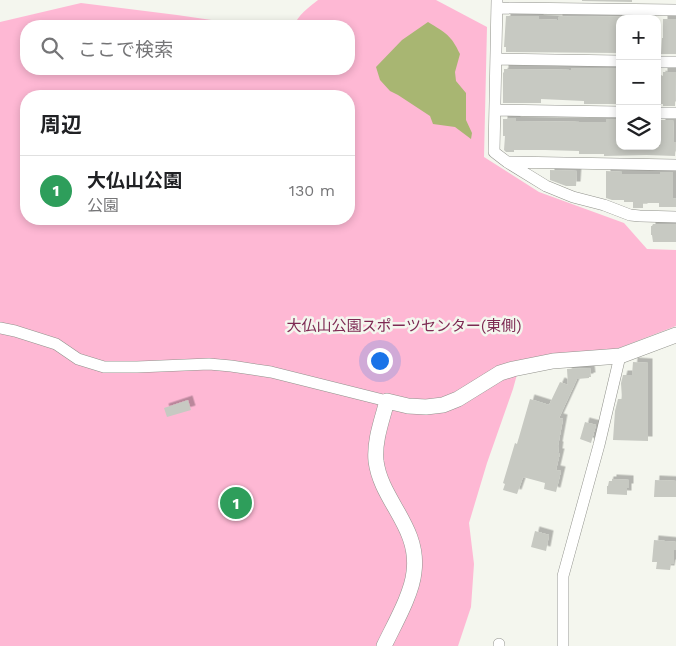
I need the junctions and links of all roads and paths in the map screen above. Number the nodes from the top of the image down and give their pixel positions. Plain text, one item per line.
1 (497, 4) edge
2 (676, 10) edge
3 (496, 59) junction
4 (616, 61) edge
5 (661, 62) edge
6 (676, 62) edge
7 (496, 110) junction
8 (616, 112) edge
9 (661, 113) edge
10 (676, 114) edge
11 (507, 162) junction
12 (676, 165) edge
13 (676, 217) edge
14 (0, 328) edge
15 (676, 335) edge
16 (620, 356) junction
17 (387, 401) junction
18 (384, 646) edge
19 (562, 646) edge

1 - 2 street
1 - 3 street
3 - 4 street
3 - 7 street
5 - 6 street
7 - 8 street
7 - 11 street
9 - 10 street
11 - 12 street
11 - 13 street
14 - 17 street
15 - 16 street
16 - 17 street
16 - 19 street
17 - 18 street

